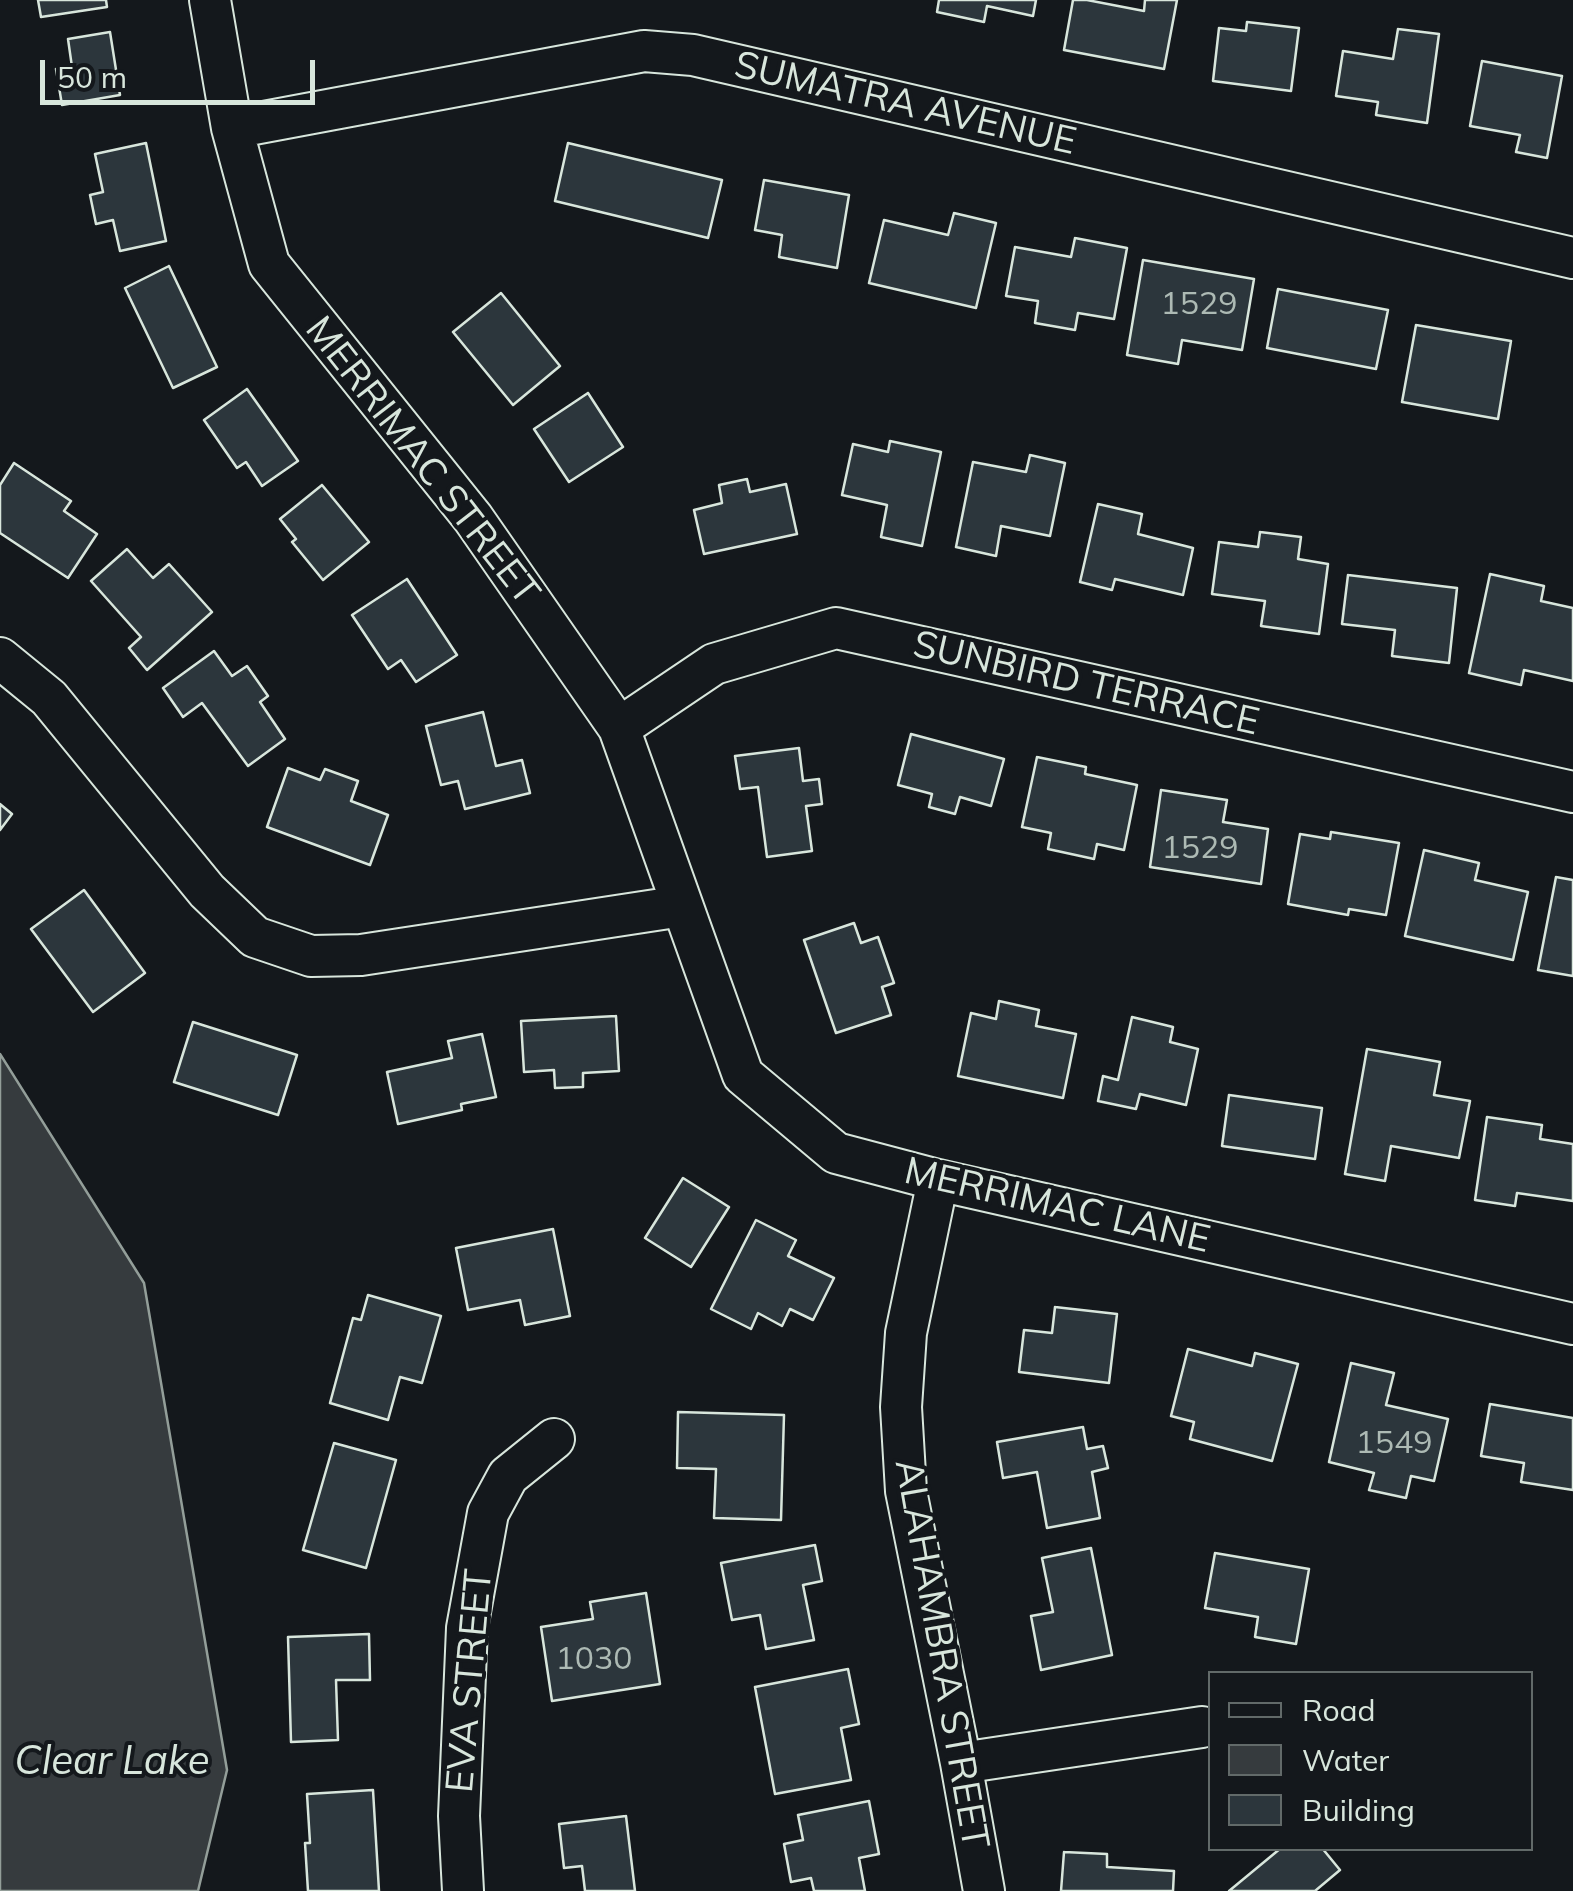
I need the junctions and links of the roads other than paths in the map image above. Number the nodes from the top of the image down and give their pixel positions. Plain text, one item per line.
1 (210, 0) edge
2 (232, 128) junction
3 (1573, 258) edge
4 (0, 658) edge
5 (619, 728) junction
6 (1573, 792) edge
7 (682, 906) junction
8 (938, 1180) junction
9 (1573, 1324) edge
10 (554, 1438) dead end
11 (1202, 1727) dead end
12 (961, 1764) junction
13 (463, 1891) edge
14 (984, 1891) edge

1 - 2 street, MERRIMAC STREET
2 - 3 street, SUMATRA AVENUE
2 - 5 street, MERRIMAC STREET
4 - 7 street
5 - 6 street, SUNBIRD TERRACE
5 - 7 street, MERRIMAC STREET
7 - 8 street, MERRIMAC LANE
8 - 9 street, MERRIMAC LANE
8 - 12 street, ALAHAMBRA STREET
10 - 13 street, EVA STREET
11 - 12 street
12 - 14 street, ALAHAMBRA STREET

